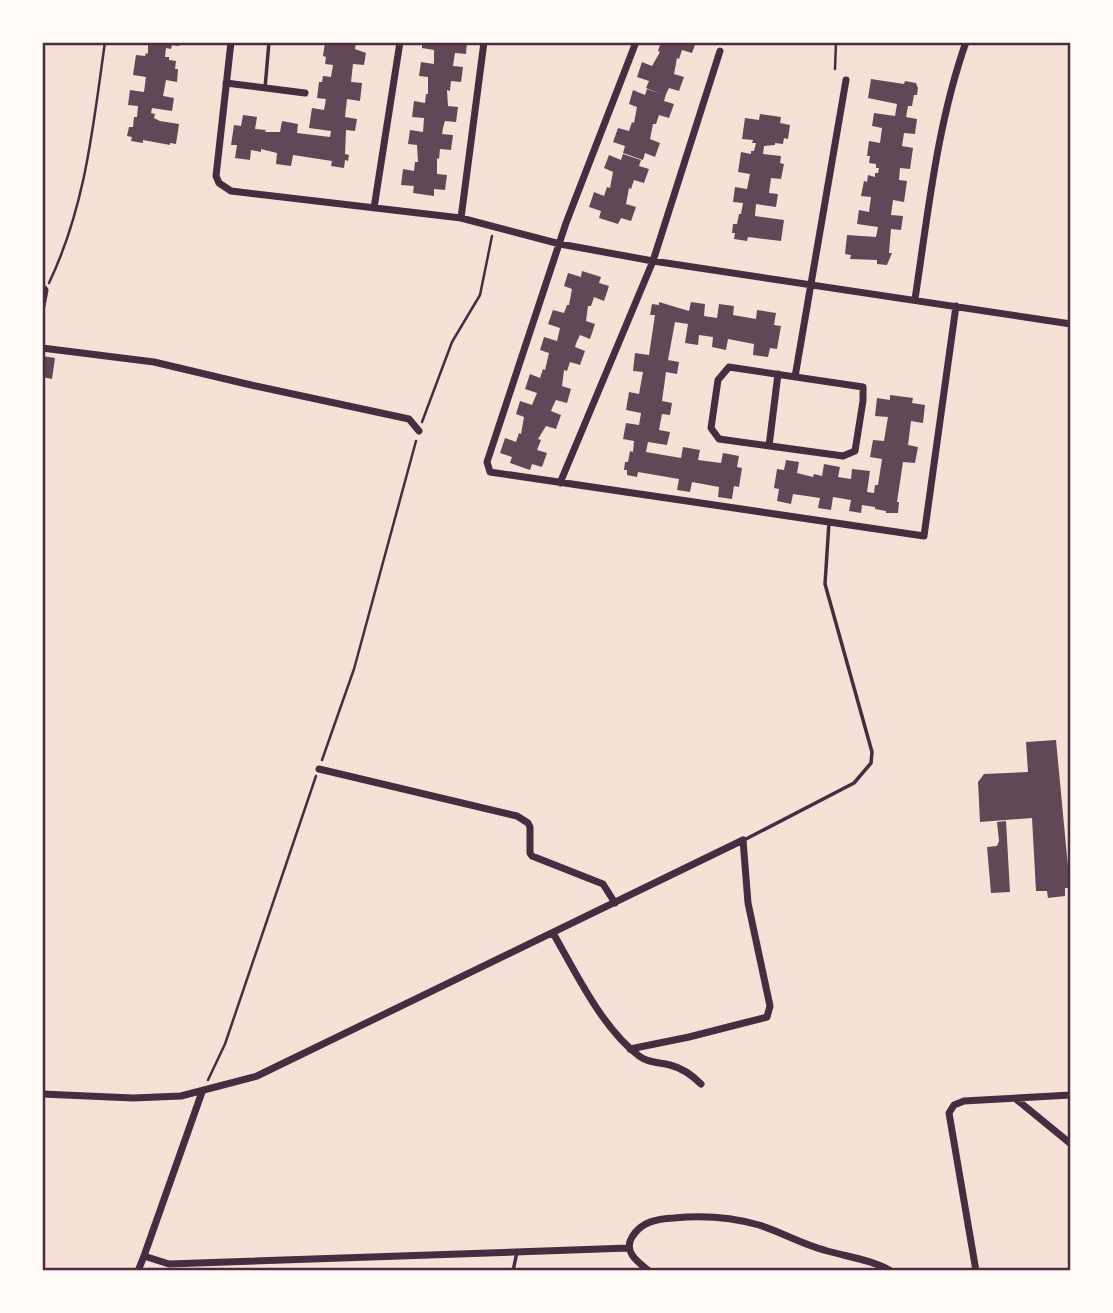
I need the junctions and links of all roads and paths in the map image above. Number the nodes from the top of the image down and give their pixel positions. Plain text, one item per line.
1 (105, 42) edge
2 (231, 42) edge
3 (269, 42) edge
4 (400, 42) edge
5 (484, 42) edge
6 (636, 42) edge
7 (836, 42) edge
8 (966, 42) edge
9 (720, 51) dead end
10 (835, 69) dead end
11 (846, 80) dead end
12 (226, 83) junction
13 (265, 88) junction
14 (305, 93) dead end
15 (374, 208) junction
16 (461, 219) junction
17 (494, 226) junction
18 (561, 244) junction
19 (653, 261) junction
20 (810, 285) junction
21 (44, 288) edge
22 (915, 299) junction
23 (42, 306) edge
24 (956, 306) junction
25 (1071, 324) edge
26 (42, 348) edge
27 (778, 374) junction
28 (795, 377) junction
29 (419, 431) joint
30 (769, 446) junction
31 (561, 483) junction
32 (829, 522) junction
33 (319, 769) dead end
34 (743, 840) junction
35 (615, 903) junction
36 (552, 933) junction
37 (630, 1049) junction
38 (701, 1084) dead end
39 (202, 1092) junction
40 (42, 1094) edge
41 (1071, 1096) edge
42 (1016, 1098) junction
43 (1071, 1144) edge
44 (629, 1248) junction
45 (517, 1252) junction
46 (144, 1256) junction
47 (171, 1268) edge
48 (138, 1271) edge
49 (513, 1271) edge
50 (649, 1271) edge
51 (891, 1271) edge
52 (976, 1271) edge

1 - 21 path
2 - 12 street
3 - 13 lane
4 - 15 street
5 - 16 street
6 - 18 street
7 - 10 path
8 - 22 street
9 - 19 street
11 - 20 street
12 - 13 street
12 - 15 street
13 - 14 street
15 - 16 street
16 - 17 street
17 - 18 street
17 - 29 path
18 - 19 street
18 - 31 street
19 - 20 street
19 - 31 street
20 - 22 street
20 - 28 street
21 - 23 street
22 - 24 street
24 - 25 street
24 - 32 street
26 - 29 street
27 - 28 street
27 - 30 street
27 - 30 street
28 - 30 street
31 - 32 street
32 - 34 lane
33 - 35 street
34 - 35 street
34 - 37 street
35 - 36 street
36 - 37 street
36 - 39 street
37 - 38 street
39 - 40 street
39 - 46 street
41 - 42 street
42 - 43 street
42 - 52 street
44 - 45 street
44 - 50 street
44 - 51 street
45 - 47 street
45 - 49 lane
46 - 47 street
46 - 48 street

